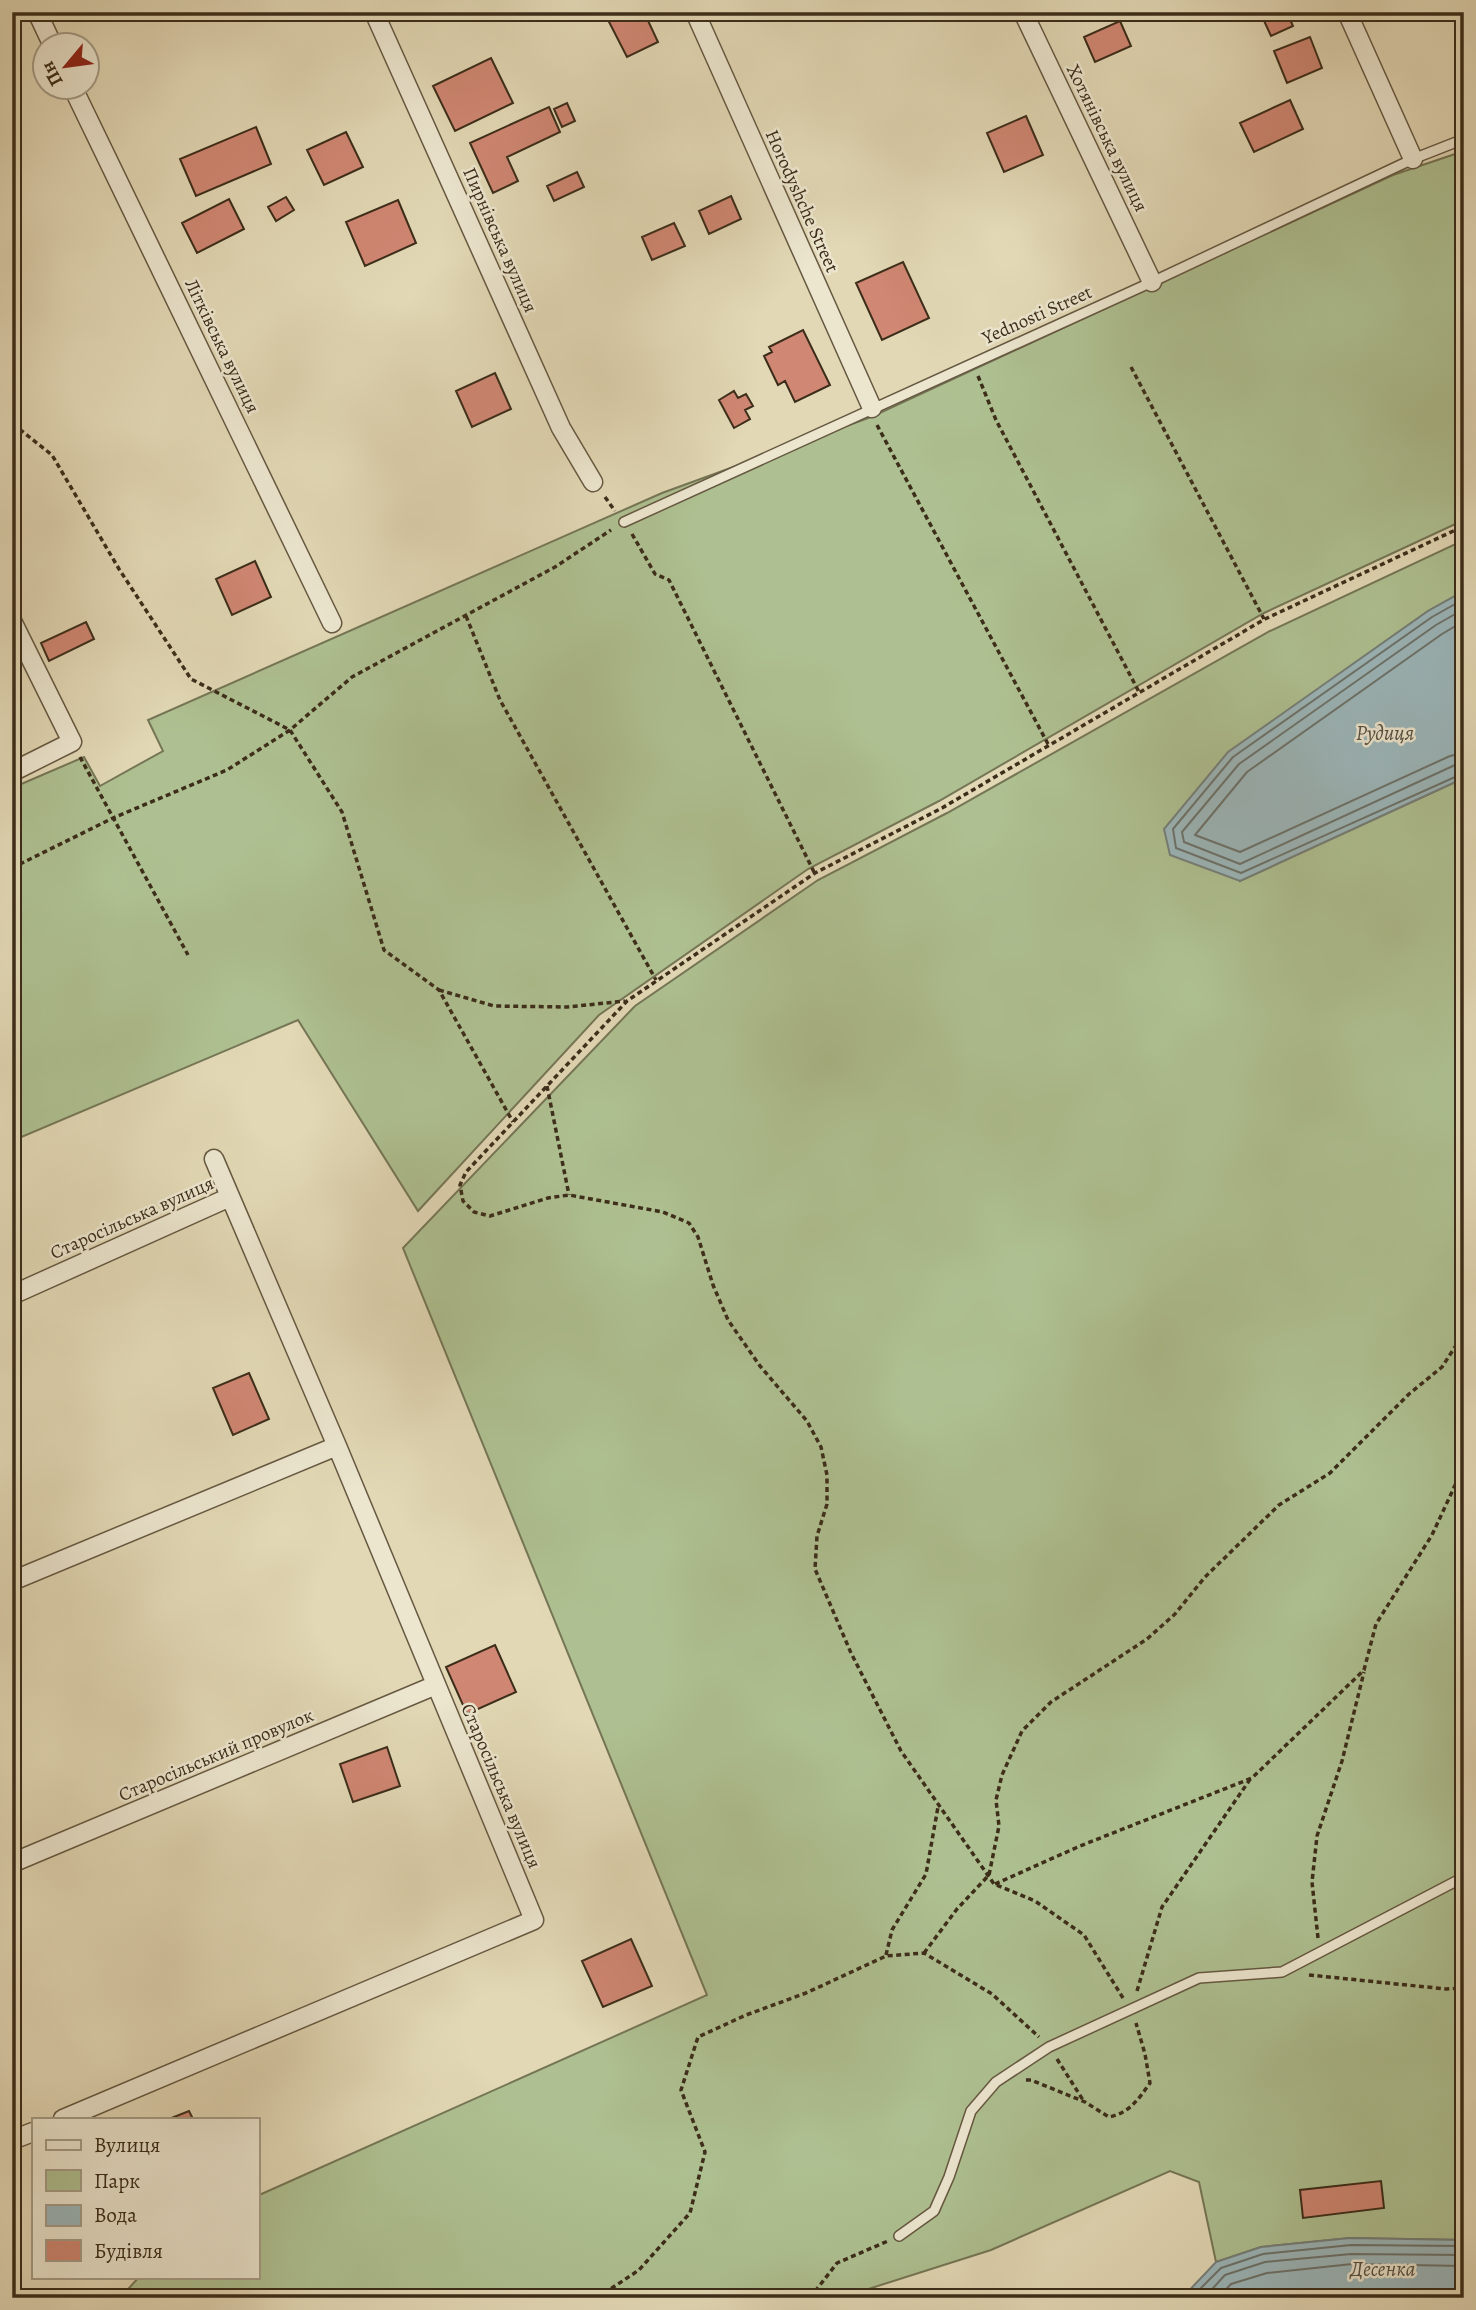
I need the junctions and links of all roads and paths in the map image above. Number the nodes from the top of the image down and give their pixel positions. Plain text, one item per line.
1 (37, 12) edge
2 (374, 12) edge
3 (695, 12) edge
4 (1023, 12) edge
5 (1347, 12) edge
6 (46, 32) edge
7 (80, 102) edge
8 (1464, 139) edge
9 (1413, 159) junction
10 (1152, 282) junction
11 (973, 363) junction
12 (1131, 367) dead end
13 (870, 409) junction
14 (12, 426) edge
15 (593, 482) joint
16 (624, 522) junction
17 (1464, 526) edge
18 (466, 617) junction
19 (1265, 619) junction
20 (12, 621) edge
21 (332, 623) dead end
22 (1139, 692) junction
23 (290, 730) junction
24 (72, 742) junction
25 (1048, 744) junction
26 (12, 772) edge
27 (113, 818) junction
28 (12, 868) edge
29 (815, 873) junction
30 (188, 955) dead end
31 (657, 981) junction
32 (439, 990) junction
33 (627, 1001) junction
34 (547, 1086) junction
35 (513, 1122) junction
36 (214, 1159) dead end
37 (569, 1195) junction
38 (230, 1197) junction
39 (12, 1295) edge
40 (1464, 1334) edge
41 (337, 1446) junction
42 (1464, 1466) edge
43 (12, 1581) edge
44 (1364, 1670) junction
45 (436, 1685) junction
46 (1252, 1778) junction
47 (939, 1807) junction
48 (12, 1863) edge
49 (989, 1875) junction
50 (1464, 1877) edge
51 (995, 1884) junction
52 (1320, 1952) junction
53 (924, 1953) junction
54 (886, 1956) junction
55 (1282, 1972) junction
56 (1464, 1988) edge
57 (1131, 2009) junction
58 (1049, 2047) junction
59 (996, 2082) junction
60 (1085, 2102) junction
61 (64, 2118) edge
62 (32, 2132) edge
63 (12, 2140) edge
64 (899, 2236) joint
65 (597, 2298) edge
66 (810, 2298) edge

1 - 6 street
2 - 15 street, Пирнівська вулиця
3 - 13 street, Horodyshche Street
4 - 10 street, Хотянівська вулиця
5 - 9 street
7 - 21 street, Літківська вулиця
8 - 9 lane, Yednosti Street
9 - 10 lane, Yednosti Street
10 - 11 lane, Yednosti Street
11 - 13 lane, Yednosti Street
11 - 22 path
12 - 19 path
13 - 16 lane, Yednosti Street
13 - 25 path
14 - 23 path
15 - 16 path
16 - 18 path
16 - 29 path
17 - 19 path
18 - 23 path
18 - 31 path
19 - 22 path
20 - 24 street
22 - 25 path
23 - 27 path
23 - 32 path
24 - 26 street
24 - 27 path
25 - 29 path
27 - 28 path
27 - 30 path
29 - 31 path
31 - 33 path
32 - 33 path
32 - 35 path
33 - 34 path
34 - 35 path
34 - 37 path
35 - 37 path
36 - 38 street, Старосільська вулиця
37 - 47 path
38 - 39 street, Старосільська вулиця
38 - 41 street, Старосільська вулиця
40 - 49 path
41 - 43 street
41 - 45 street, Старосільська вулиця
42 - 44 path
44 - 46 path
44 - 52 path
45 - 48 street, Старосільський провулок
45 - 61 street, Старосільська вулиця
46 - 51 path
46 - 57 path
47 - 49 path
47 - 54 path
49 - 51 path
49 - 53 path
50 - 52 lane
51 - 57 path
52 - 55 lane
53 - 54 path
53 - 58 path
54 - 65 path
55 - 56 path
55 - 57 lane
57 - 58 lane
57 - 60 path
58 - 59 lane
58 - 60 path
59 - 60 path
59 - 64 lane
62 - 63 street
64 - 66 path

